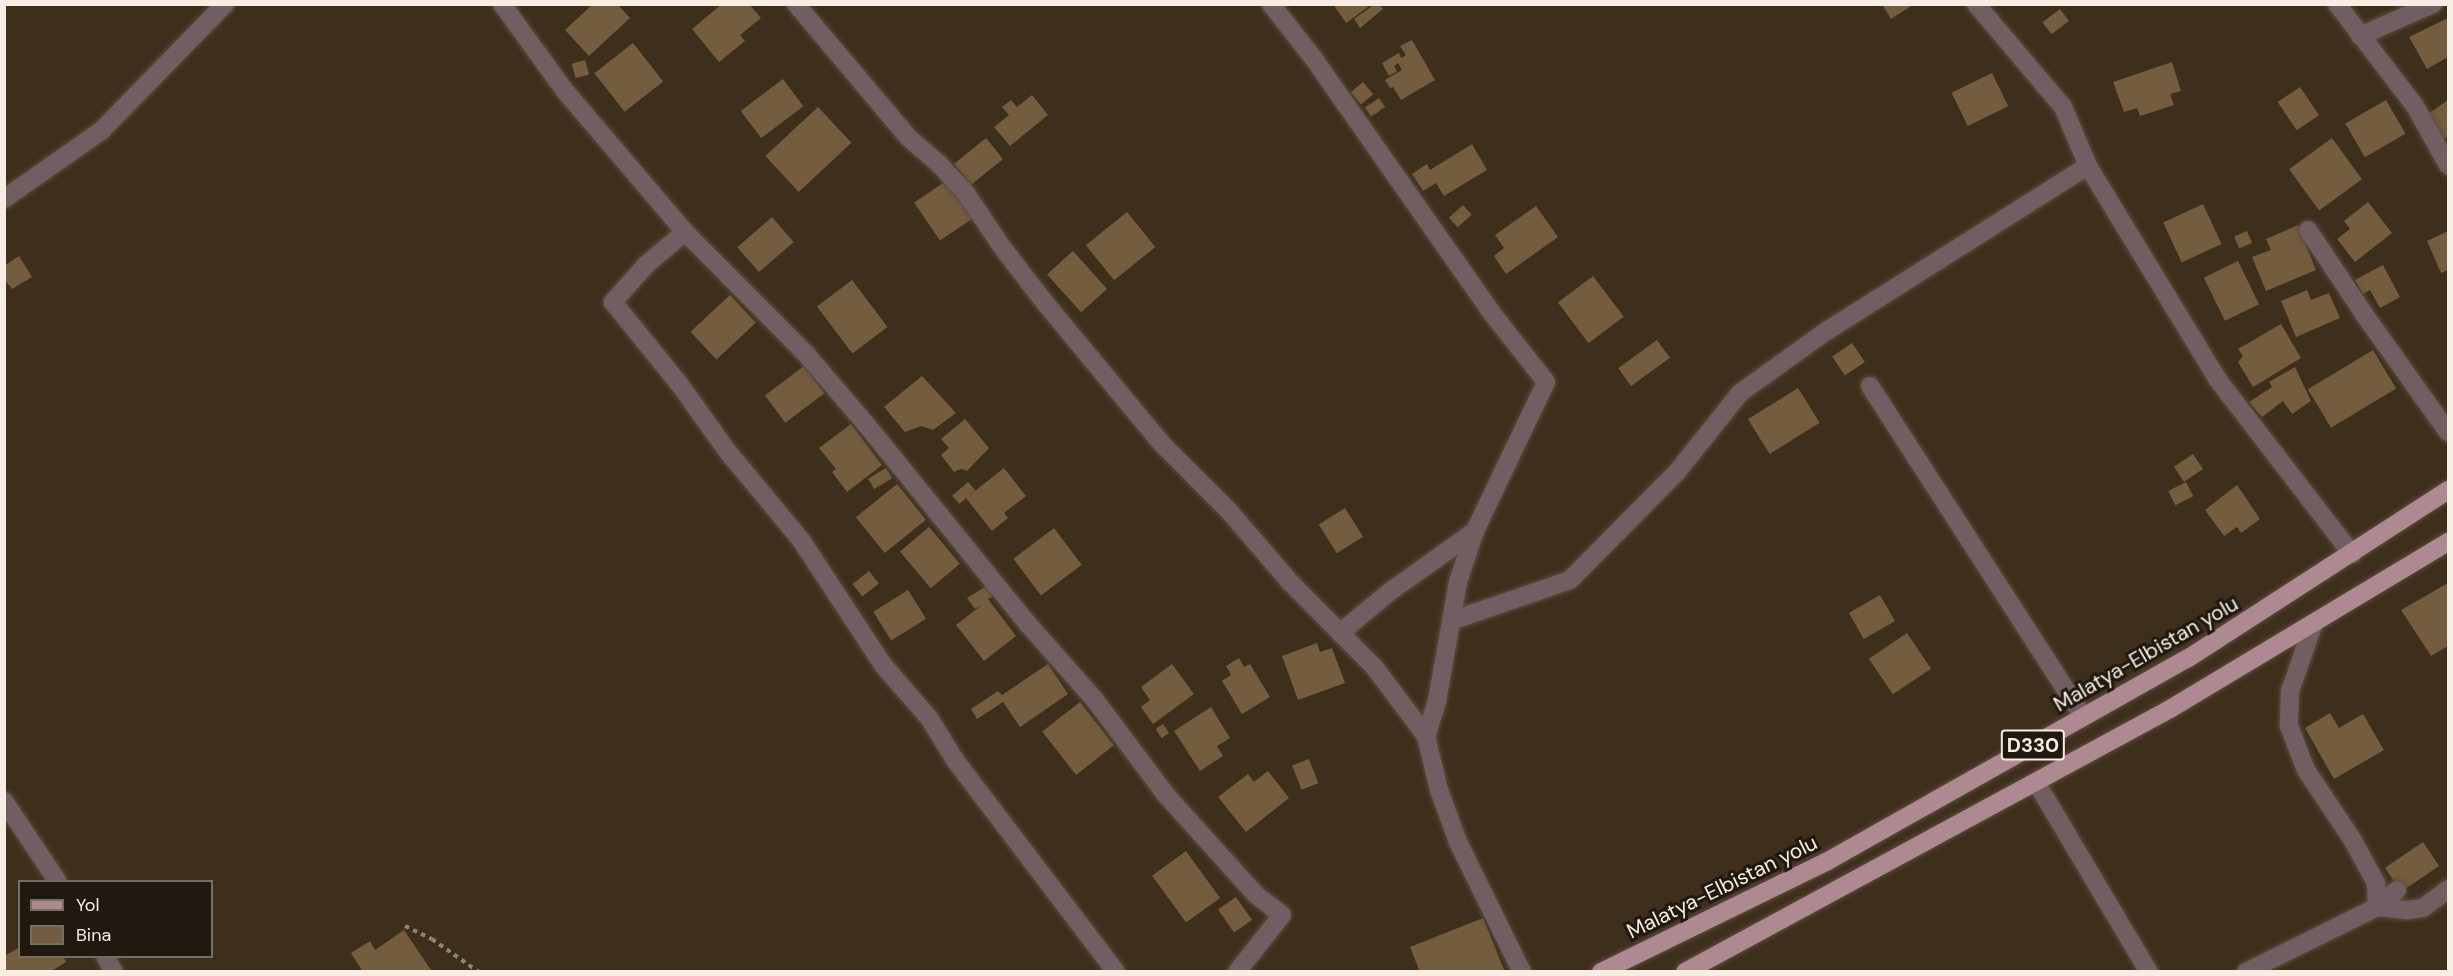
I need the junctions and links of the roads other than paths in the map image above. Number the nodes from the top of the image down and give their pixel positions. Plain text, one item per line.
1 (225, 4) edge
2 (502, 4) edge
3 (796, 4) edge
4 (1271, 4) edge
5 (1976, 4) edge
6 (2337, 4) edge
7 (2433, 4) edge
8 (2360, 36) junction
9 (2448, 165) edge
10 (2088, 166) junction
11 (4, 199) edge
12 (2308, 230) dead end
13 (685, 232) junction
14 (1870, 386) dead end
15 (2448, 432) edge
16 (2448, 490) edge
17 (1475, 531) junction
18 (2448, 542) edge
19 (2352, 554) junction
20 (1451, 621) junction
21 (2314, 623) junction
22 (1340, 633) junction
23 (2082, 717) junction
24 (1426, 736) junction
25 (2036, 782) junction
26 (4, 801) edge
27 (57, 880) edge
28 (2448, 889) edge
29 (2397, 890) dead end
30 (2377, 907) junction
31 (106, 958) edge
32 (114, 972) edge
33 (1116, 972) edge
34 (1238, 972) edge
35 (1522, 972) edge
36 (1601, 972) edge
37 (1685, 972) edge
38 (2149, 972) edge
39 (2247, 972) edge

1 - 11 street
2 - 13 street
3 - 22 street
4 - 17 street
5 - 10 street
6 - 8 street
7 - 8 street
8 - 9 street
10 - 19 street
10 - 20 street
12 - 15 street
13 - 33 street
13 - 34 street
14 - 23 street
16 - 19 main road, Malatya-Elbistan yolu / D330
17 - 20 street
17 - 22 street
18 - 21 main road, D330
19 - 23 main road, Malatya-Elbistan yolu / D330
20 - 24 street
21 - 25 main road, D330
21 - 30 street
22 - 24 street
23 - 36 main road, Malatya-Elbistan yolu / D330
24 - 35 street
25 - 37 main road, D330
25 - 38 street
26 - 27 street
28 - 30 street
29 - 30 street
30 - 39 street
31 - 32 street

